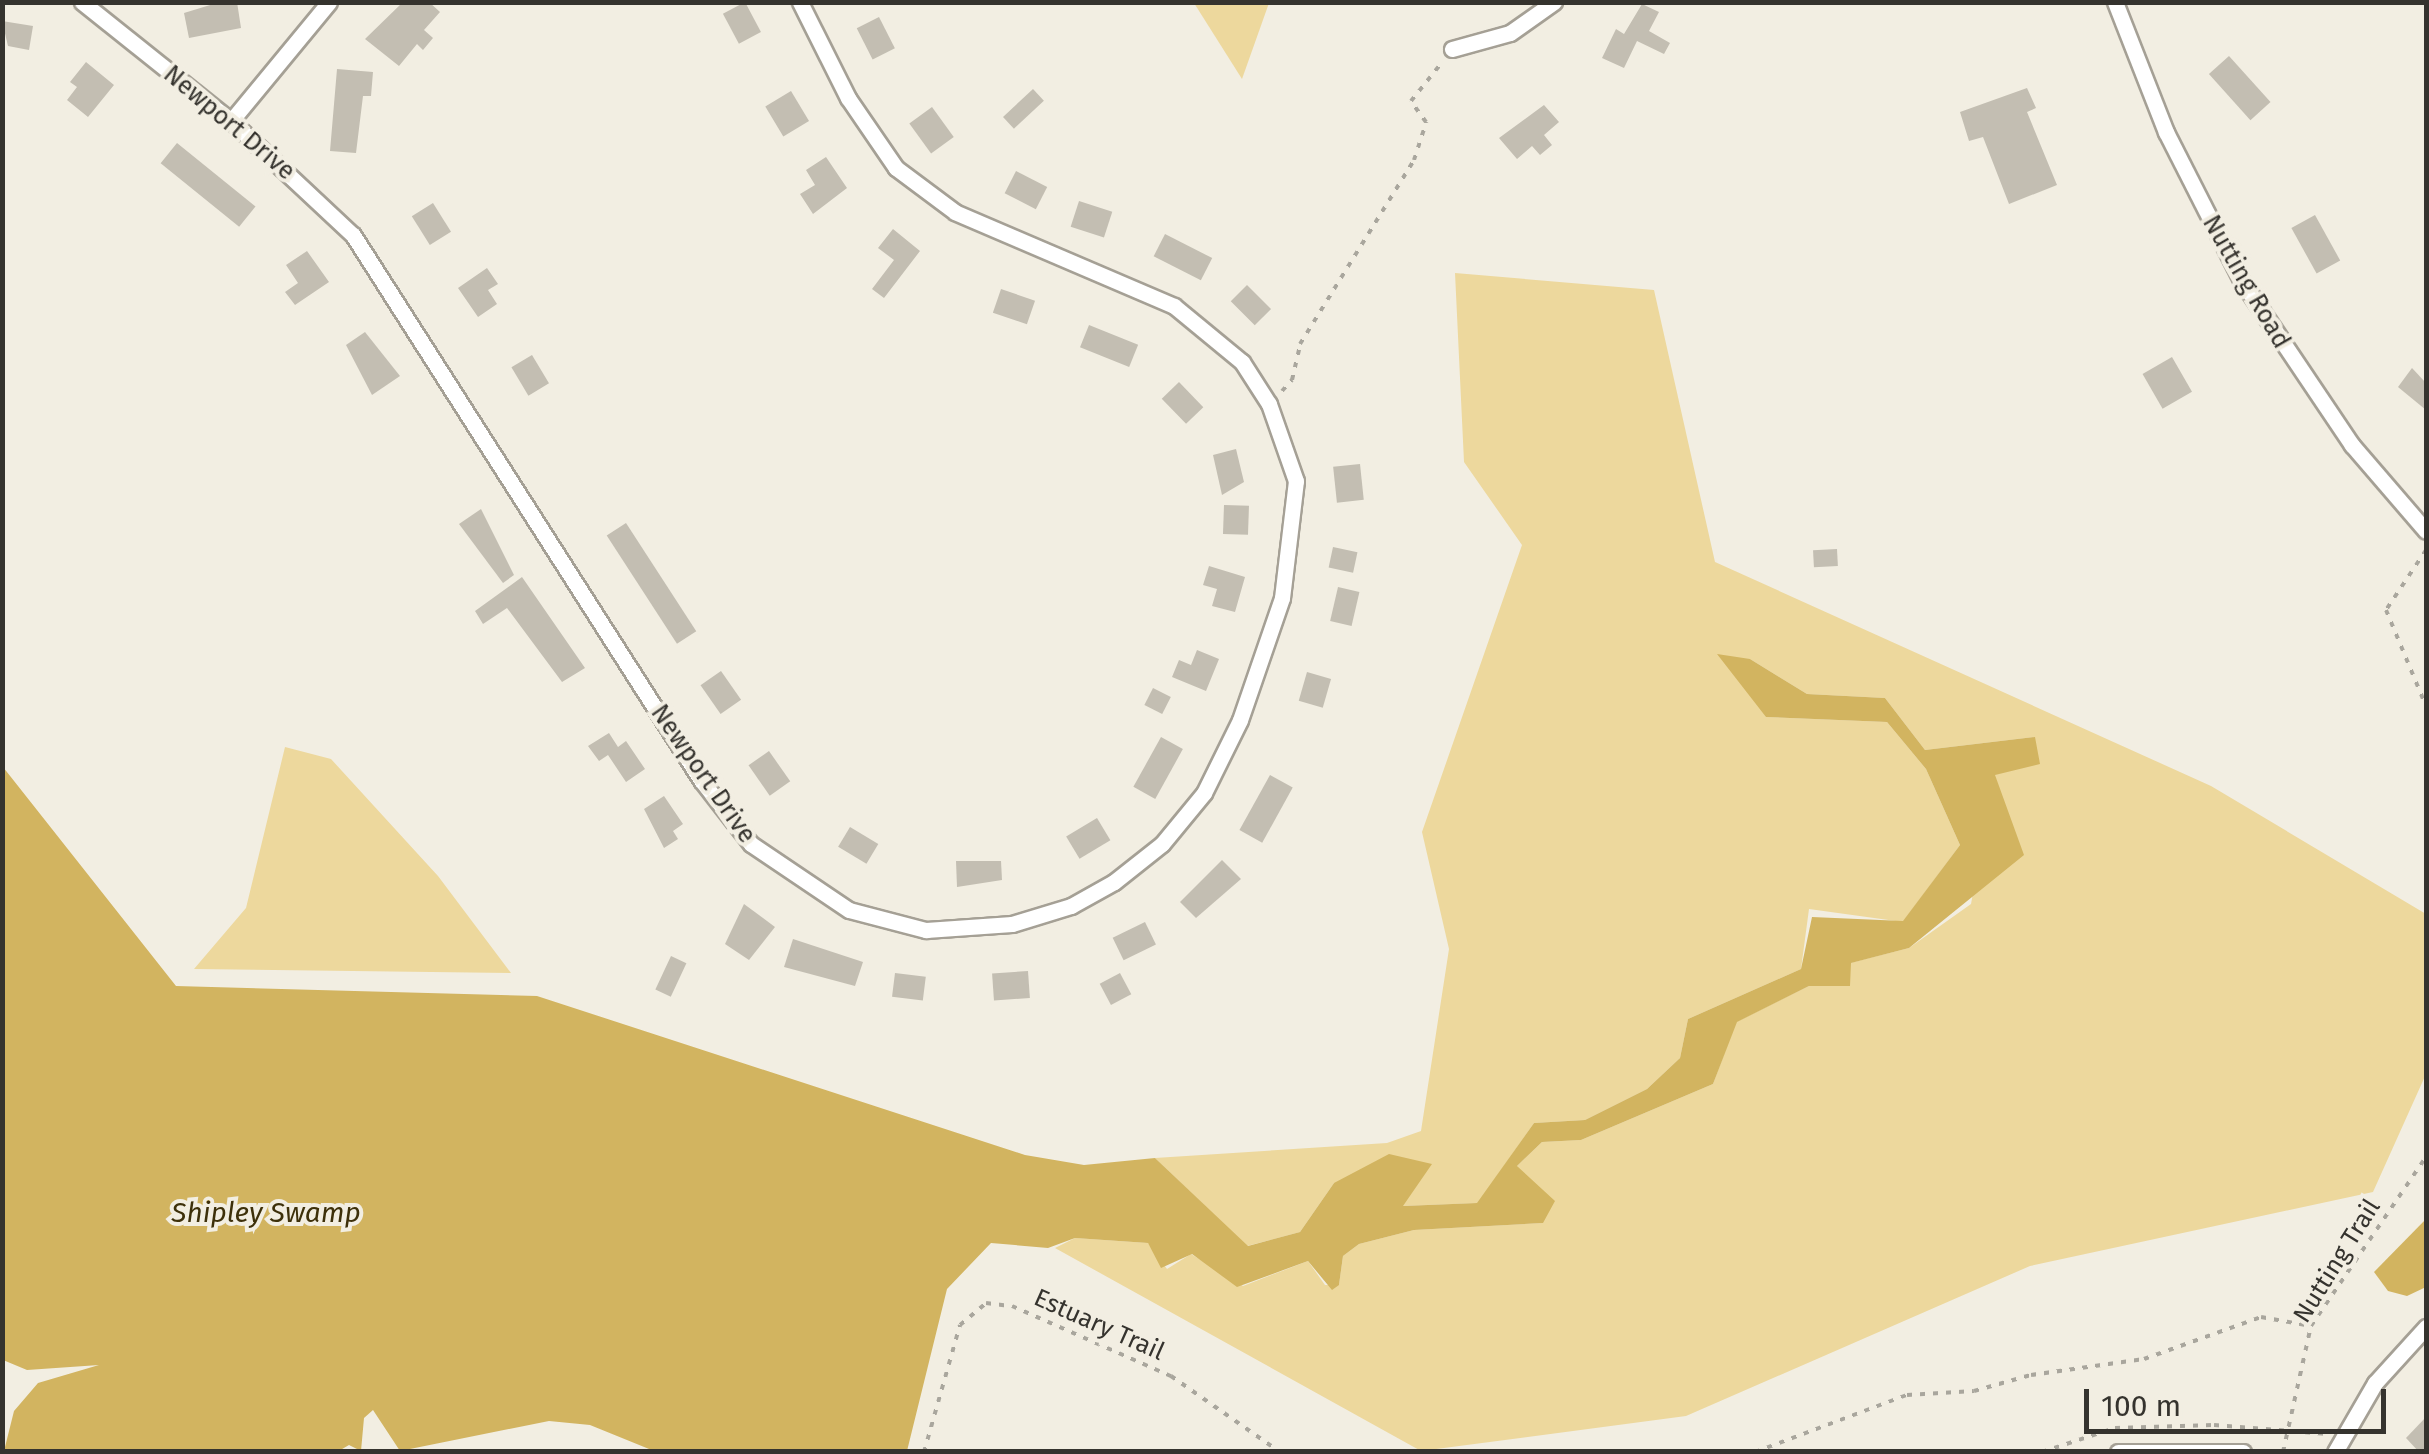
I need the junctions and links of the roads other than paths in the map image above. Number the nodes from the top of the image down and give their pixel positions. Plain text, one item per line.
1 (82, 2) edge
2 (329, 2) edge
3 (800, 2) edge
4 (1554, 2) edge
5 (2115, 2) edge
6 (1452, 49) road end
7 (231, 121) junction
8 (2426, 532) edge
9 (2426, 1328) edge
10 (2118, 1452) edge
11 (2243, 1452) edge
12 (2334, 1452) edge

1 - 7 street, Newport Drive
2 - 7 street
3 - 7 street, Newport Drive
4 - 6 street
5 - 8 street, Nutting Road
9 - 12 street
10 - 11 street

